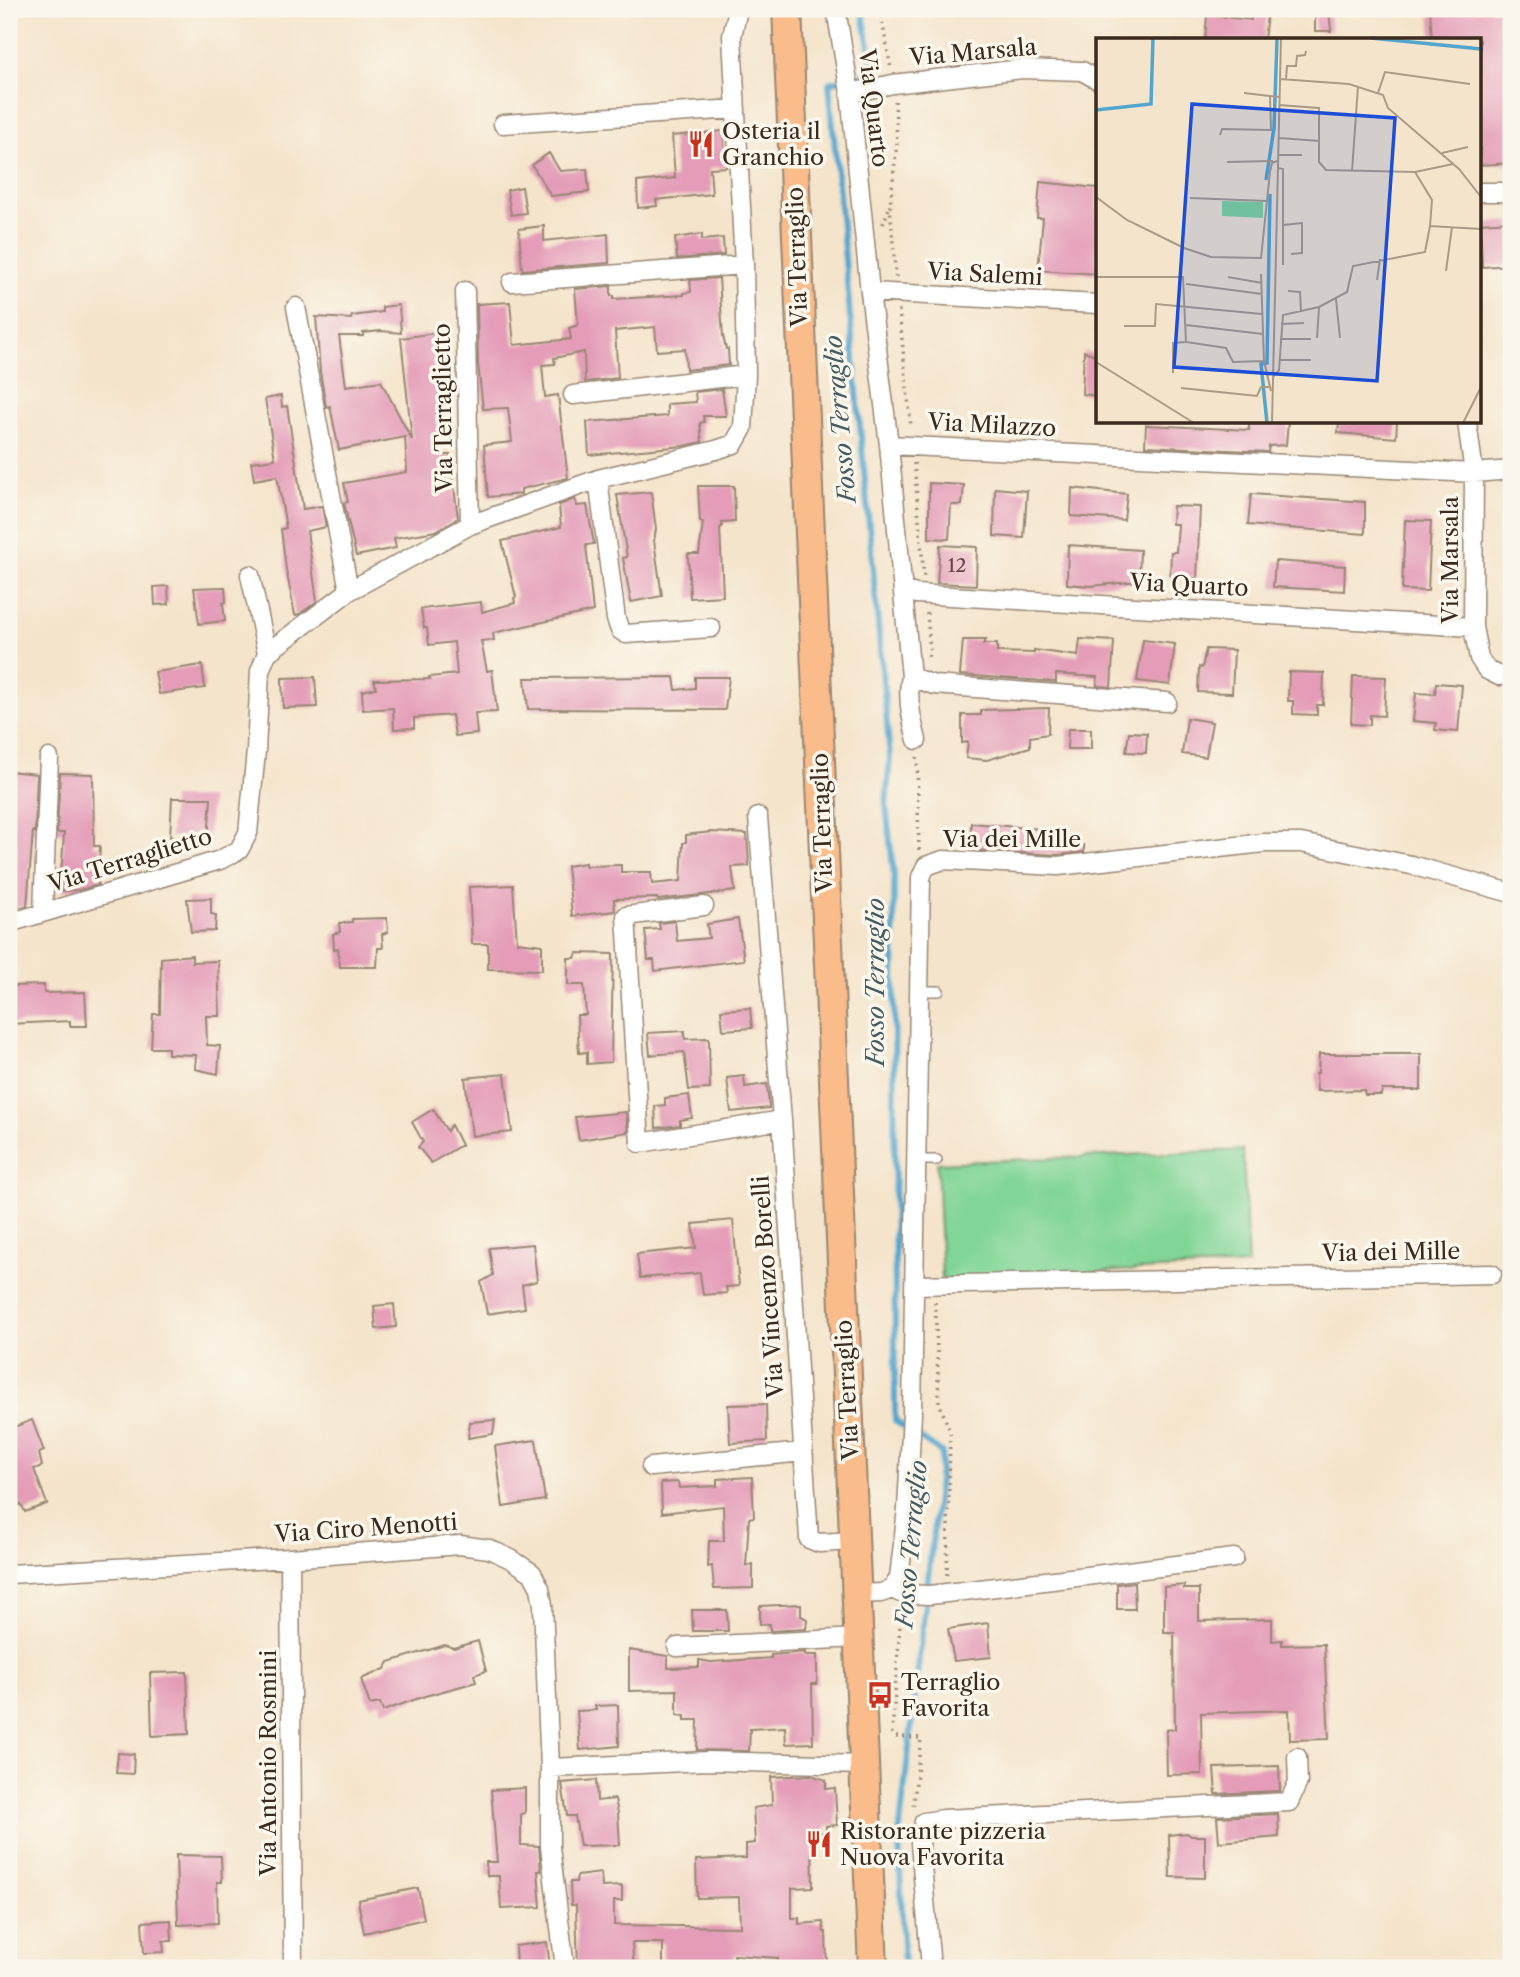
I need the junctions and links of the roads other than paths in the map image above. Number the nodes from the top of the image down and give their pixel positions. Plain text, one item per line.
1 (738, 9) edge
2 (787, 9) edge
3 (836, 9) edge
4 (1096, 79) edge
5 (853, 90) junction
6 (736, 109) junction
7 (503, 124) dead end
8 (1482, 192) edge
9 (1511, 192) edge
10 (744, 265) junction
11 (512, 282) dead end
12 (465, 291) dead end
13 (870, 292) junction
14 (1096, 304) edge
15 (296, 307) dead end
16 (746, 375) junction
17 (573, 395) dead end
18 (1467, 424) edge
19 (889, 445) junction
20 (9, 454) edge
21 (9, 462) edge
22 (1511, 470) edge
23 (1474, 473) junction
24 (598, 479) junction
25 (470, 525) junction
26 (250, 575) dead end
27 (903, 590) junction
28 (349, 591) junction
29 (1472, 627) junction
30 (711, 628) dead end
31 (267, 653) junction
32 (1511, 675) edge
33 (911, 677) junction
34 (1167, 702) dead end
35 (917, 740) road end
36 (49, 758) dead end
37 (758, 817) dead end
38 (1511, 893) edge
39 (704, 906) dead end
40 (43, 912) junction
41 (9, 923) edge
42 (919, 991) junction
43 (939, 991) dead end
44 (782, 1120) junction
45 (916, 1160) junction
46 (937, 1160) dead end
47 (1492, 1274) dead end
48 (914, 1285) junction
49 (803, 1452) junction
50 (651, 1467) dead end
51 (854, 1541) junction
52 (290, 1558) junction
53 (1234, 1559) dead end
54 (9, 1574) edge
55 (902, 1593) junction
56 (856, 1594) junction
57 (858, 1638) junction
58 (677, 1647) dead end
59 (1297, 1756) dead end
60 (864, 1765) junction
61 (550, 1768) junction
62 (293, 1968) edge
63 (565, 1968) edge
64 (873, 1968) edge
65 (931, 1968) edge

1 - 6 street, Via Terraglietto
2 - 51 main road, Via Terraglio
3 - 5 street, Via Quarto
4 - 5 street, Via Marsala
5 - 13 street, Via Quarto
6 - 7 street
6 - 10 street, Via Terraglietto
8 - 9 street
10 - 11 street
10 - 16 street, Via Terraglietto
12 - 25 street, Via Terraglietto
13 - 14 street, Via Salemi
13 - 19 street, Via Quarto
15 - 28 street
16 - 17 street
16 - 24 street, Via Terraglietto
18 - 23 street, Via Marsala
19 - 23 street, Via Milazzo
19 - 27 street, Via Quarto
20 - 21 lane
22 - 23 street, Via Milazzo
23 - 29 street, Via Marsala
24 - 25 street, Via Terraglietto
24 - 30 street
25 - 28 street, Via Terraglietto
26 - 31 street, Via Terraglietto
27 - 29 street, Via Quarto
27 - 33 street, Via Quarto
28 - 31 street, Via Terraglietto
29 - 32 street, Via Marsala
31 - 40 street, Via Terraglietto
33 - 34 street
33 - 35 street, Via Quarto
36 - 40 street, Via Terraglietto
37 - 44 street, Via Vincenzo Borelli
38 - 42 street, Via dei Mille
39 - 44 street
40 - 41 street, Via Terraglietto
42 - 43 lane
42 - 45 street, Via dei Mille
44 - 49 street, Via Vincenzo Borelli
45 - 46 lane
45 - 48 street, Via dei Mille
47 - 48 street, Via dei Mille
48 - 55 street, Via dei Mille
49 - 50 street
49 - 51 street, Via Vincenzo Borelli
51 - 56 main road, Via Terraglio
52 - 54 street, Via Ciro Menotti
52 - 61 street, Via Ciro Menotti
52 - 62 street, Via Antonio Rosmini
53 - 55 street
55 - 56 street
56 - 57 main road, Via Terraglio
57 - 58 street
57 - 60 main road, Via Terraglio
59 - 65 street
60 - 61 street
60 - 64 main road, Via Terraglio
61 - 63 street, Via Ciro Menotti

